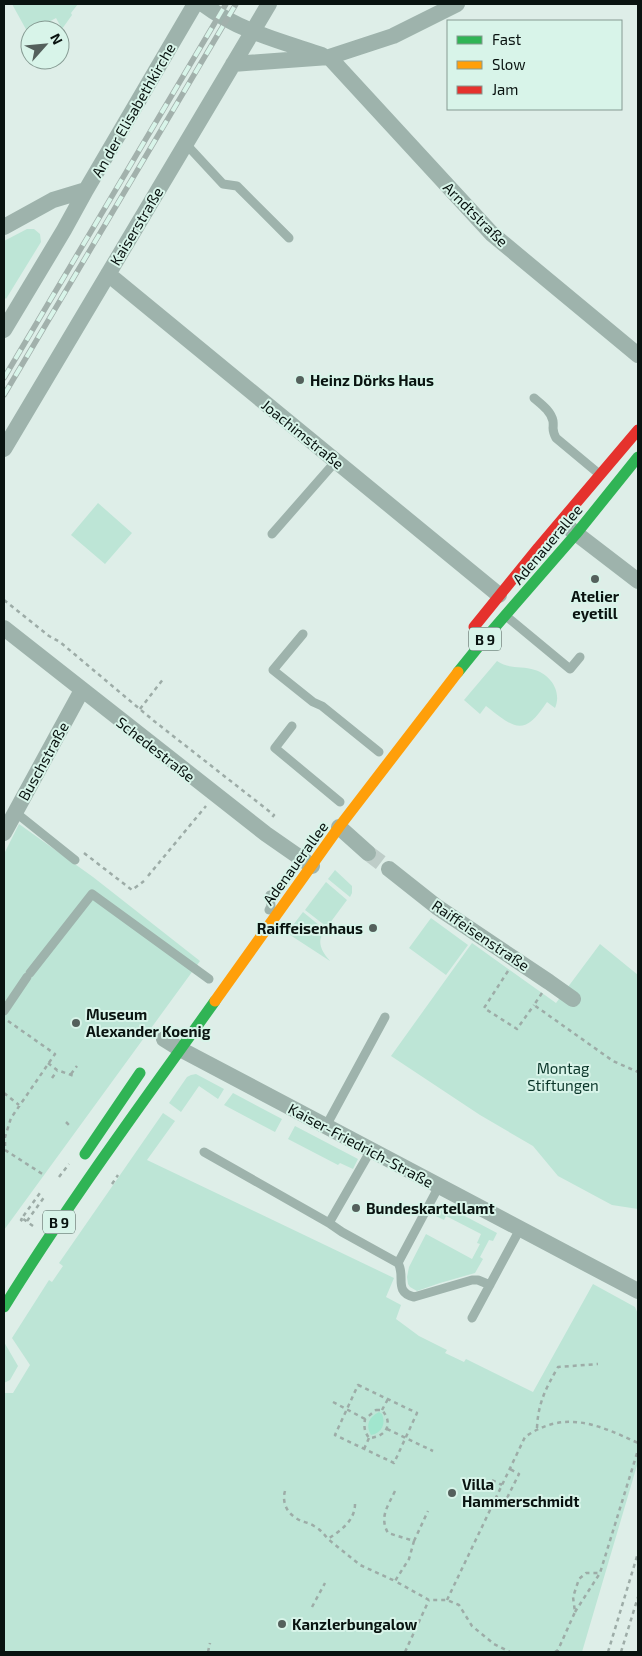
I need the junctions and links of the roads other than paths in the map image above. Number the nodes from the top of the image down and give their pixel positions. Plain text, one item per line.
1 (195, 4) edge
2 (203, 4) edge
3 (269, 4) edge
4 (457, 4) edge
5 (253, 32) junction
6 (329, 57) junction
7 (233, 64) junction
8 (185, 143) junction
9 (86, 190) junction
10 (4, 227) edge
11 (289, 238) dead end
12 (105, 279) junction
13 (6, 322) edge
14 (638, 355) edge
15 (534, 398) dead end
16 (638, 430) edge
17 (4, 449) edge
18 (638, 457) edge
19 (336, 461) junction
20 (600, 475) junction
21 (560, 522) junction
22 (272, 534) dead end
23 (576, 534) junction
24 (638, 581) edge
25 (499, 594) junction
26 (506, 615) junction
27 (4, 628) edge
28 (302, 634) dead end
29 (469, 634) dead end
30 (580, 657) dead end
31 (82, 690) junction
32 (292, 726) dead end
33 (379, 752) dead end
34 (340, 802) dead end
35 (15, 812) junction
36 (339, 827) junction
37 (4, 833) edge
38 (368, 852) tunnel mouth
39 (75, 860) dead end
40 (302, 860) junction
41 (389, 870) tunnel mouth
42 (273, 891) joint
43 (259, 910) dead end
44 (260, 937) junction
45 (209, 979) dead end
46 (573, 999) dead end
47 (4, 1015) edge
48 (386, 1017) dead end
49 (165, 1039) dead end
50 (180, 1049) junction
51 (148, 1062) dead end
52 (326, 1126) junction
53 (371, 1150) junction
54 (204, 1152) dead end
55 (80, 1162) dead end
56 (439, 1186) junction
57 (329, 1223) junction
58 (520, 1229) junction
59 (398, 1263) junction
60 (490, 1284) junction
61 (638, 1291) edge
62 (4, 1307) edge
63 (472, 1318) dead end

1 - 9 street, An der Elisabethkirche
2 - 5 street
3 - 5 street, Kaiserstraße
4 - 6 street
5 - 6 street
5 - 7 street, Kaiserstraße
6 - 7 street
6 - 14 street, Arndtstraße
7 - 8 street, Kaiserstraße
8 - 11 lane
8 - 12 street, Kaiserstraße
9 - 10 street, An der Elisabethkirche
9 - 13 street
12 - 17 street, Kaiserstraße
12 - 19 street, Joachimstraße
15 - 20 lane
16 - 20 main road, Adenauerallee / B 9
18 - 23 main road, Adenauerallee / B 9
19 - 22 lane
19 - 25 street, Joachimstraße
20 - 21 main road, Adenauerallee / B 9
21 - 23 street
21 - 25 main road, Adenauerallee / B 9
23 - 24 street
23 - 26 main road, Adenauerallee / B 9
25 - 29 main road, Adenauerallee / B 9
26 - 30 lane
26 - 36 main road, Adenauerallee / B 9
27 - 31 street, Schedestraße
28 - 33 lane
31 - 35 street, Buschstraße
31 - 40 street, Schedestraße
32 - 34 lane
35 - 37 street, Buschstraße
35 - 39 lane
36 - 38 street
36 - 40 main road, Adenauerallee / B 9
40 - 44 main road, Adenauerallee / B 9
41 - 46 street, Raiffeisenstraße
42 - 43 main road, Adenauerallee
42 - 44 lane
44 - 50 main road, Adenauerallee / B 9
45 - 47 lane
48 - 52 lane
49 - 50 street, Kaiser-Friedrich-Straße
50 - 52 street, Kaiser-Friedrich-Straße
50 - 62 main road, Adenauerallee / B 9
51 - 55 main road
52 - 53 street, Kaiser-Friedrich-Straße
53 - 56 street, Kaiser-Friedrich-Straße
53 - 57 lane
54 - 57 lane
56 - 58 street, Kaiser-Friedrich-Straße
56 - 59 lane
57 - 59 lane
58 - 60 lane
58 - 61 street, Kaiser-Friedrich-Straße
59 - 60 lane
60 - 63 lane

